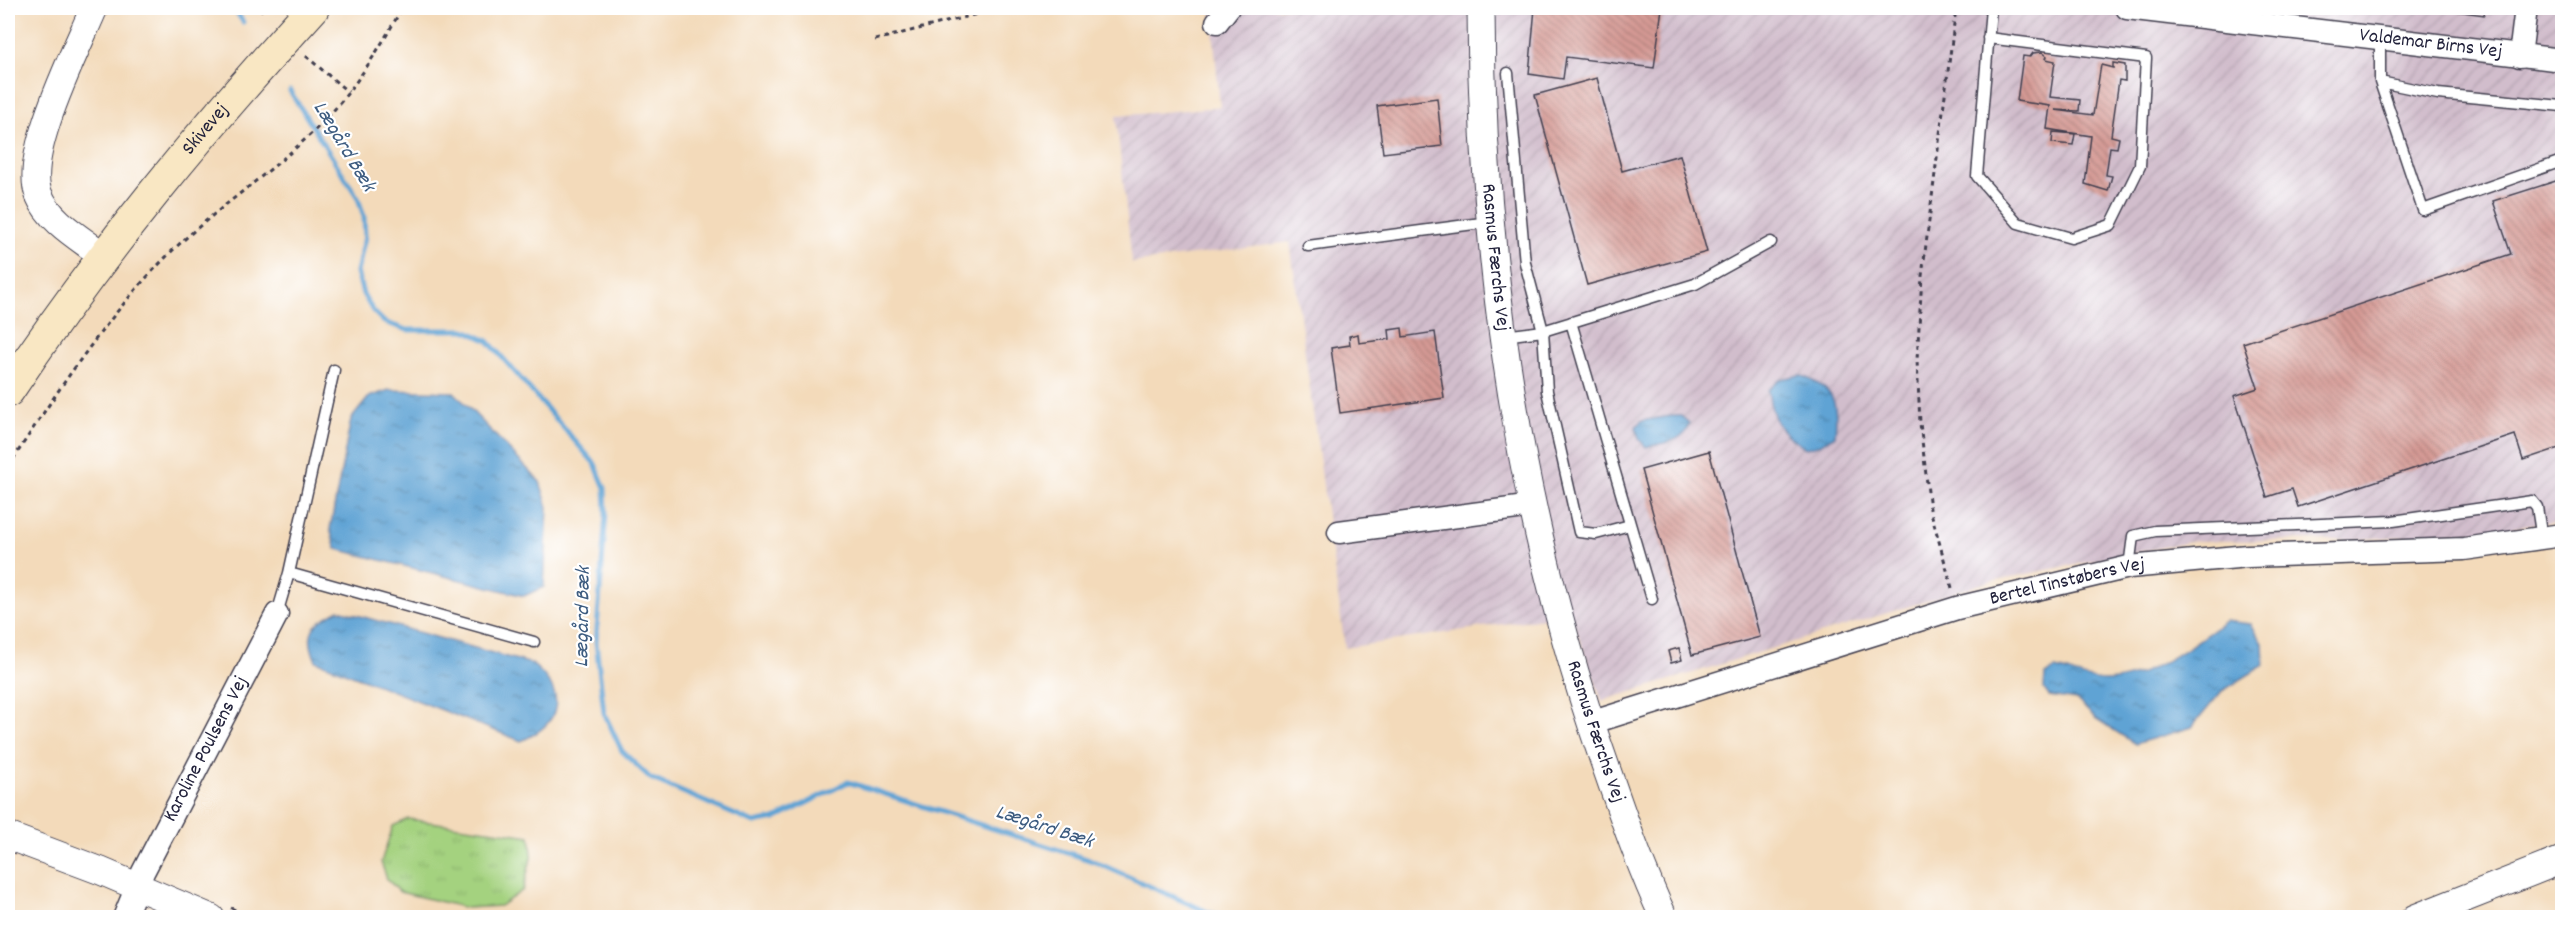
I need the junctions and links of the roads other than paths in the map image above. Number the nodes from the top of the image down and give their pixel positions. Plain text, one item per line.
1 (94, 8) edge
2 (314, 8) edge
3 (1481, 8) edge
4 (1990, 8) edge
5 (2127, 8) edge
6 (2526, 8) edge
7 (2380, 37) junction
8 (1988, 38) junction
9 (2520, 56) junction
10 (2562, 60) edge
11 (1508, 73) dead end
12 (2380, 82) junction
13 (2562, 106) edge
14 (2562, 161) edge
15 (1490, 222) junction
16 (1771, 242) dead end
17 (1308, 246) dead end
18 (102, 255) junction
19 (1571, 322) junction
20 (1543, 331) junction
21 (1504, 336) junction
22 (334, 370) dead end
23 (8, 391) edge
24 (1533, 506) junction
25 (1630, 525) junction
26 (1339, 532) dead end
27 (2552, 537) edge
28 (2129, 567) junction
29 (290, 573) junction
30 (1652, 599) dead end
31 (277, 614) joint
32 (534, 642) dead end
33 (1590, 723) junction
34 (8, 836) edge
35 (2562, 860) edge
36 (136, 886) junction
37 (124, 918) edge
38 (211, 918) edge
39 (1664, 918) edge
40 (2415, 918) edge

1 - 18 street
2 - 18 main road, Skivevej
3 - 15 street, Rasmus Færchs Vej
4 - 8 lane
5 - 7 street, Valdemar Birns Vej
6 - 9 street, Valdemar Birns Vej
7 - 9 street, Valdemar Birns Vej
7 - 12 lane
8 - 8 lane
9 - 10 street, Valdemar Birns Vej
11 - 20 lane
12 - 13 lane
12 - 14 lane
15 - 17 lane
15 - 21 street, Rasmus Færchs Vej
16 - 19 lane
18 - 23 main road, Skivevej
19 - 20 lane
19 - 25 lane
20 - 21 lane
20 - 25 lane
21 - 24 street, Rasmus Færchs Vej
22 - 29 lane
24 - 26 street
24 - 33 street, Rasmus Færchs Vej
25 - 30 lane
27 - 28 street, Bertel Tinstøbers Vej
27 - 28 lane
28 - 33 street, Bertel Tinstøbers Vej
29 - 31 lane
29 - 32 lane
31 - 36 street, Karoline Poulsens Vej
33 - 39 street, Rasmus Færchs Vej
34 - 36 street
35 - 40 street
36 - 37 street, Karoline Poulsens Vej
36 - 38 street

